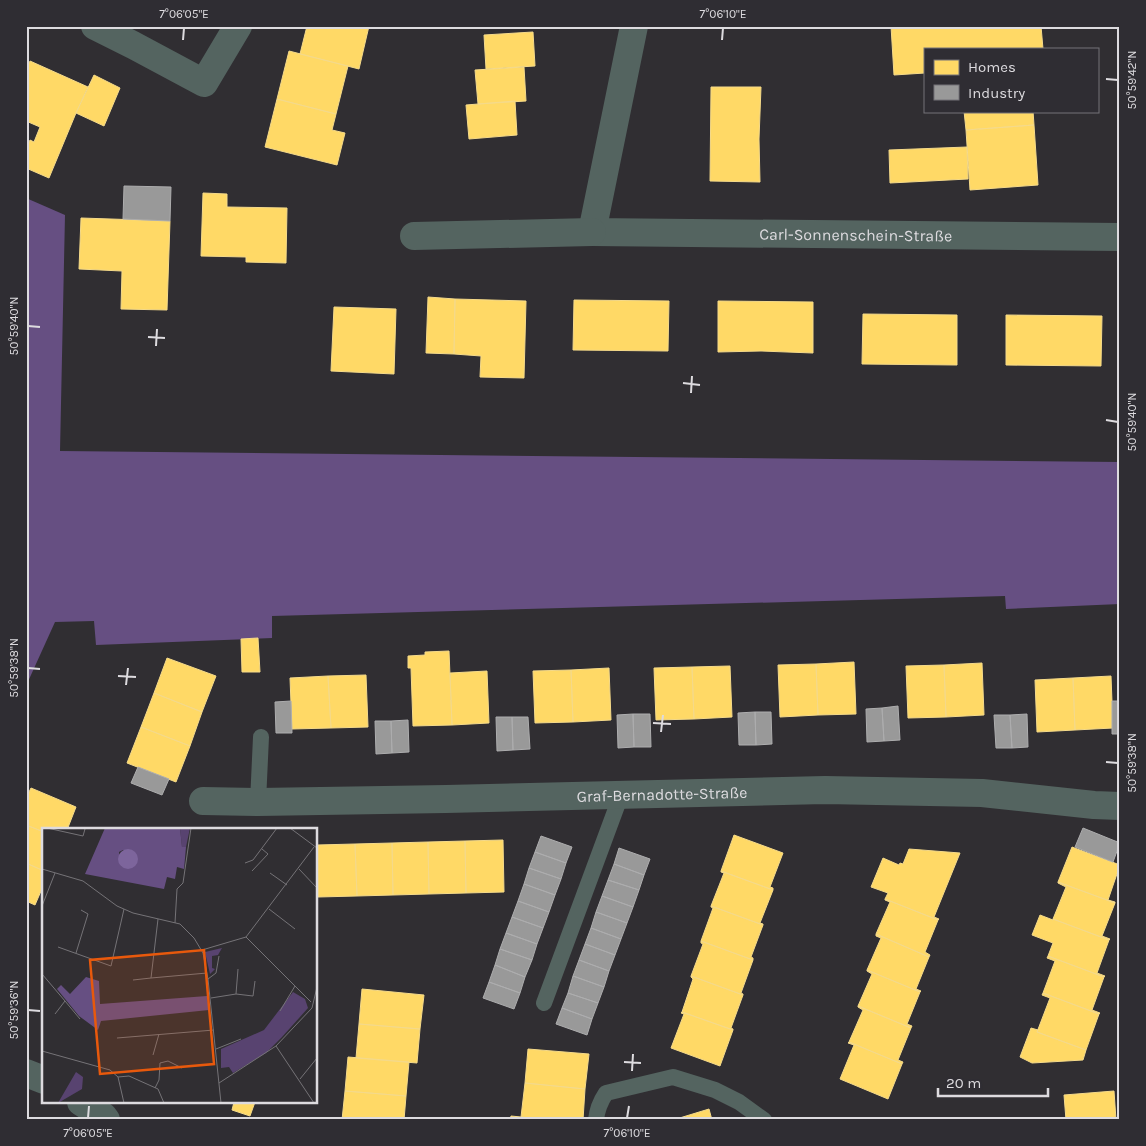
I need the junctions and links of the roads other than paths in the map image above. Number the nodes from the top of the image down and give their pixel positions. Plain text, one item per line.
1 (95, 26) edge
2 (238, 26) edge
3 (634, 26) edge
4 (592, 232) junction
5 (414, 236) dead end
6 (1120, 237) edge
7 (261, 738) dead end
8 (620, 795) junction
9 (203, 801) dead end
10 (258, 802) junction
11 (1120, 806) edge
12 (544, 1003) dead end
13 (26, 1073) edge
14 (42, 1079) edge
15 (84, 1104) edge
16 (106, 1120) edge
17 (596, 1120) edge
18 (764, 1120) edge

1 - 2 street
3 - 4 street
4 - 5 street, Carl-Sonnenschein-Straße
4 - 6 street, Carl-Sonnenschein-Straße
7 - 10 lane
8 - 10 street, Graf-Bernadotte-Straße
8 - 11 street, Graf-Bernadotte-Straße
8 - 12 lane
9 - 10 street, Graf-Bernadotte-Straße
13 - 14 street
15 - 16 street
17 - 18 lane

